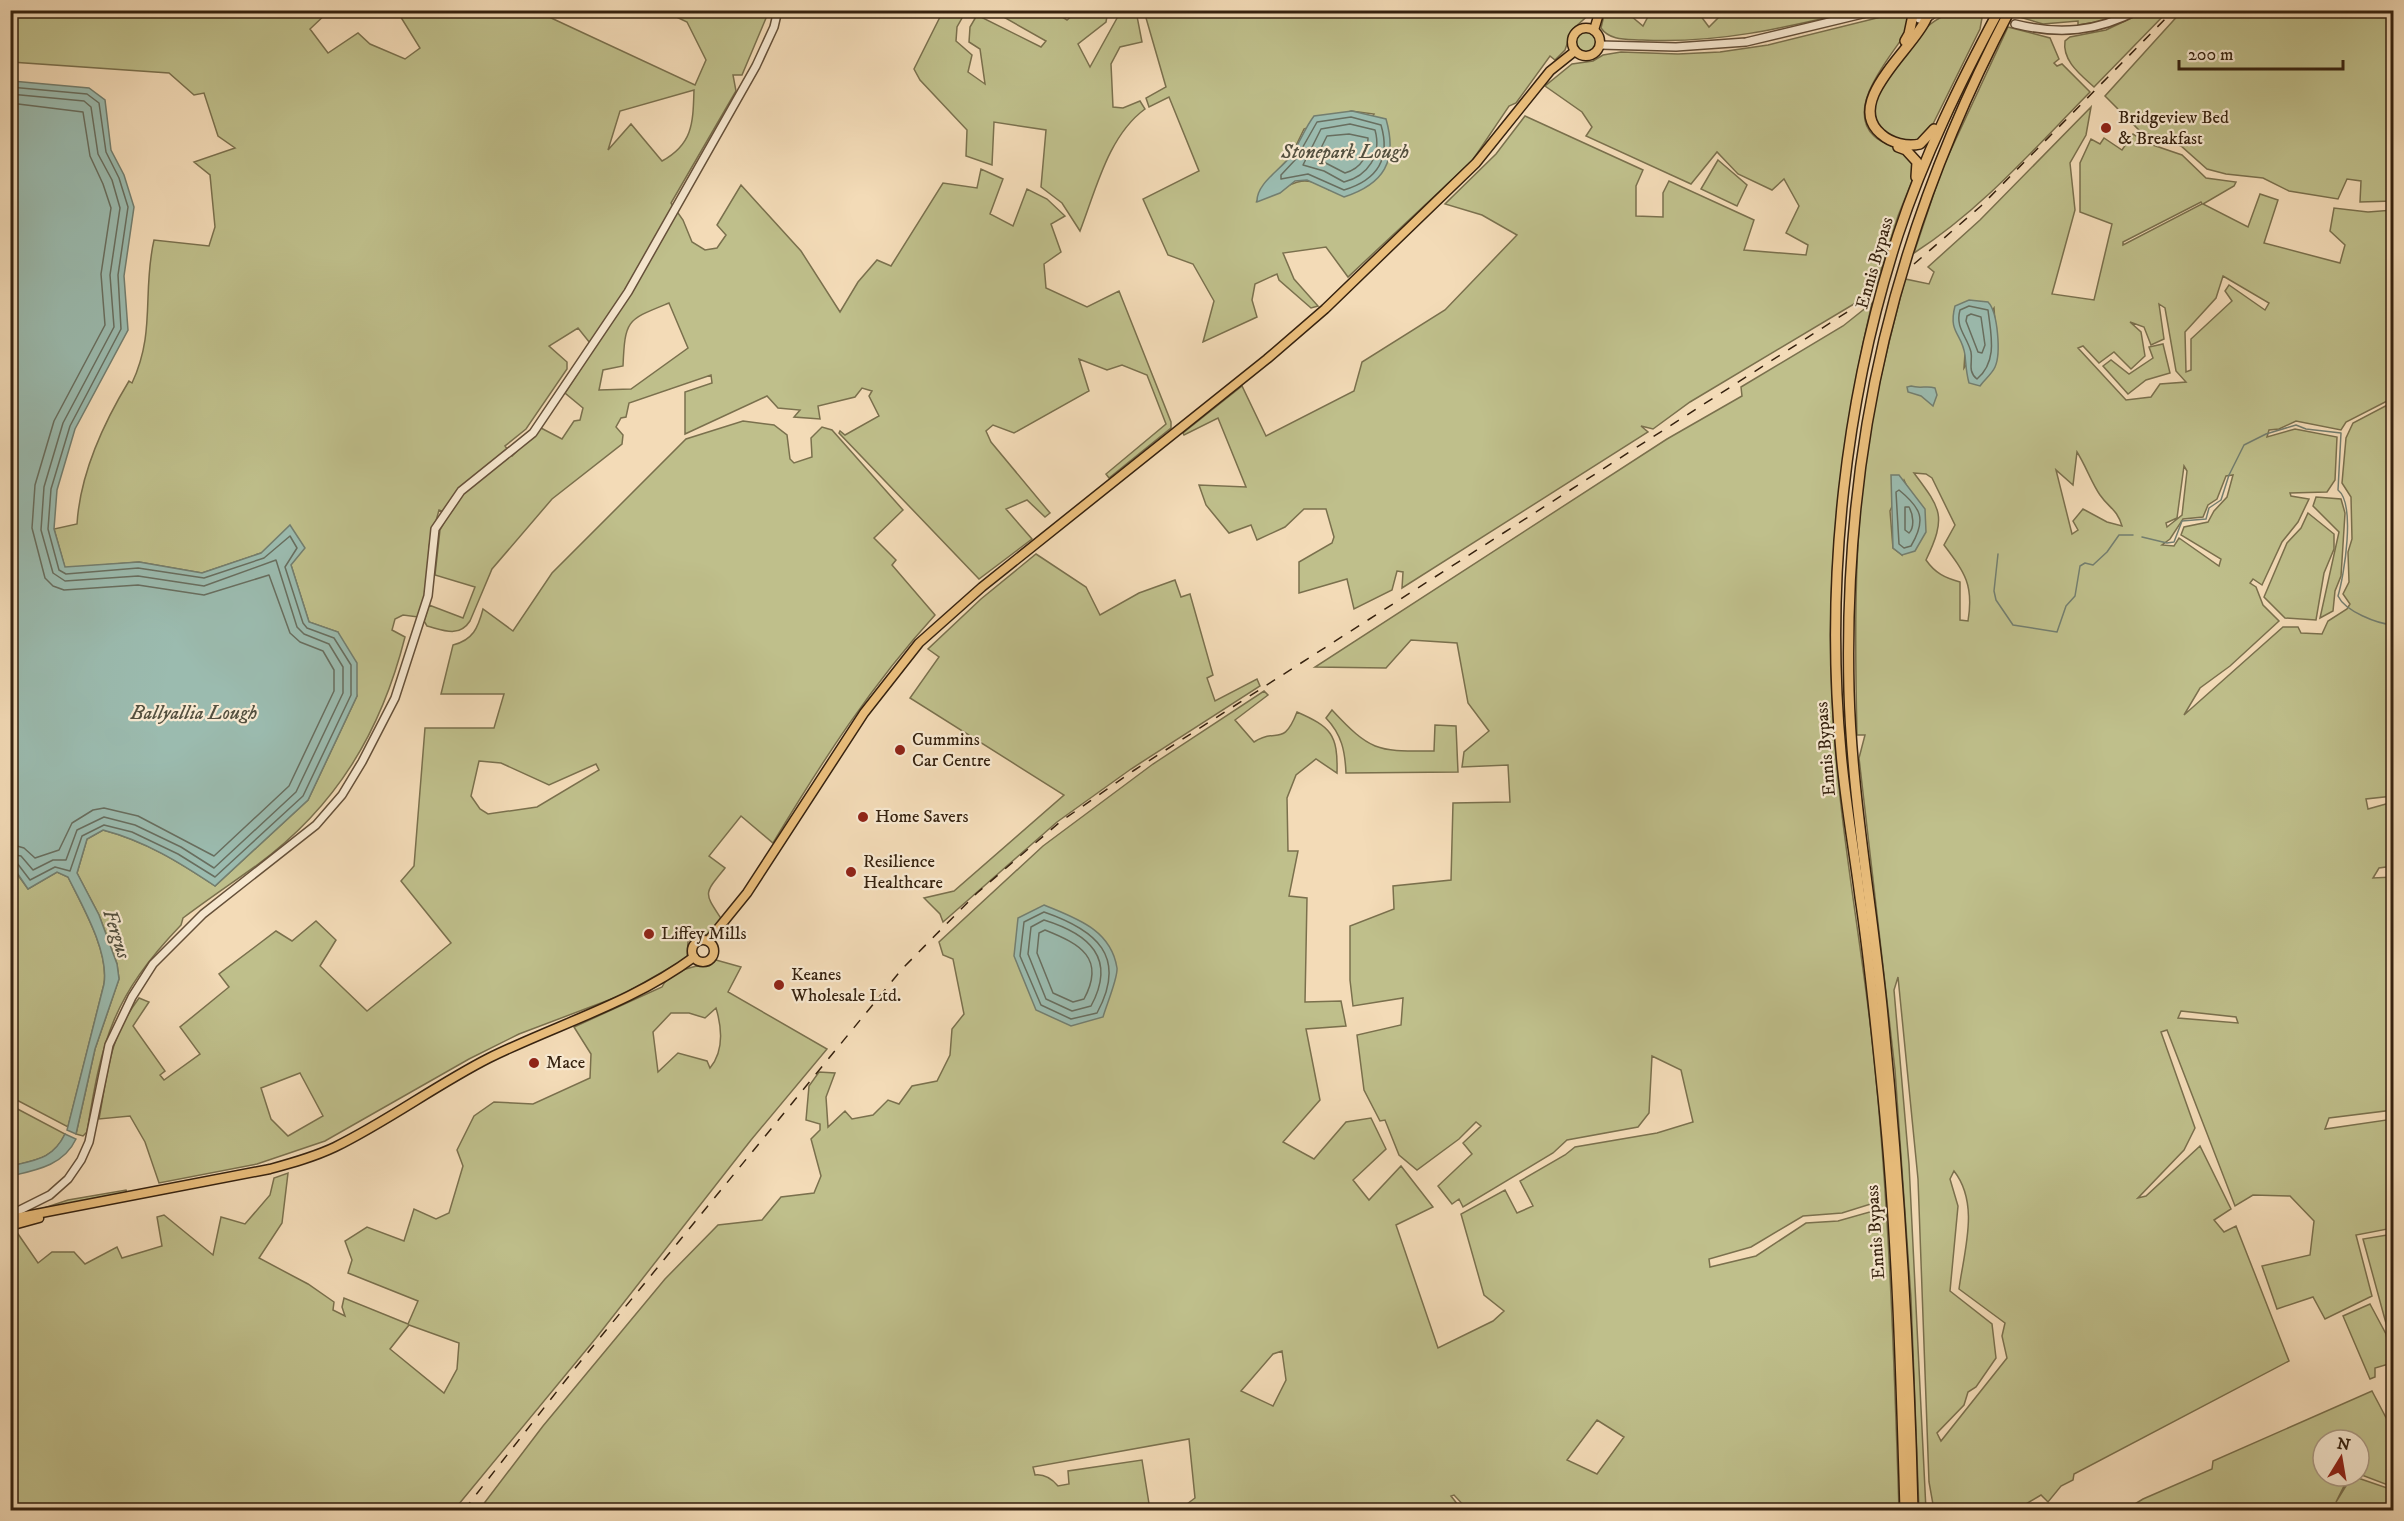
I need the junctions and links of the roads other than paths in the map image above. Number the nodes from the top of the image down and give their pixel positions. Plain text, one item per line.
1 (778, 10) edge
2 (1600, 10) edge
3 (1879, 10) edge
4 (1945, 10) edge
5 (1999, 10) edge
6 (2010, 10) edge
7 (2138, 10) edge
8 (1911, 13) edge
9 (1933, 15) edge
10 (2015, 24) tunnel mouth
11 (1594, 30) junction
12 (1600, 45) junction
13 (1575, 51) junction
14 (1953, 97) junction
15 (1914, 192) junction
16 (708, 941) junction
17 (694, 957) junction
18 (34, 1212) junction
19 (10, 1217) edge
20 (10, 1226) edge
21 (1905, 1510) edge
22 (1913, 1510) edge

1 - 18 street
2 - 11 main road
3 - 12 street
4 - 9 street
5 - 14 highway, Ennis Bypass
6 - 22 highway, Ennis Bypass
7 - 10 street
8 - 9 street
8 - 15 highway
9 - 14 highway
11 - 12 main road
11 - 13 main road
12 - 13 main road
13 - 16 main road
14 - 15 highway, Ennis Bypass
15 - 21 highway, Ennis Bypass
16 - 17 main road
16 - 17 main road
17 - 18 main road
18 - 19 main road
18 - 20 main road

